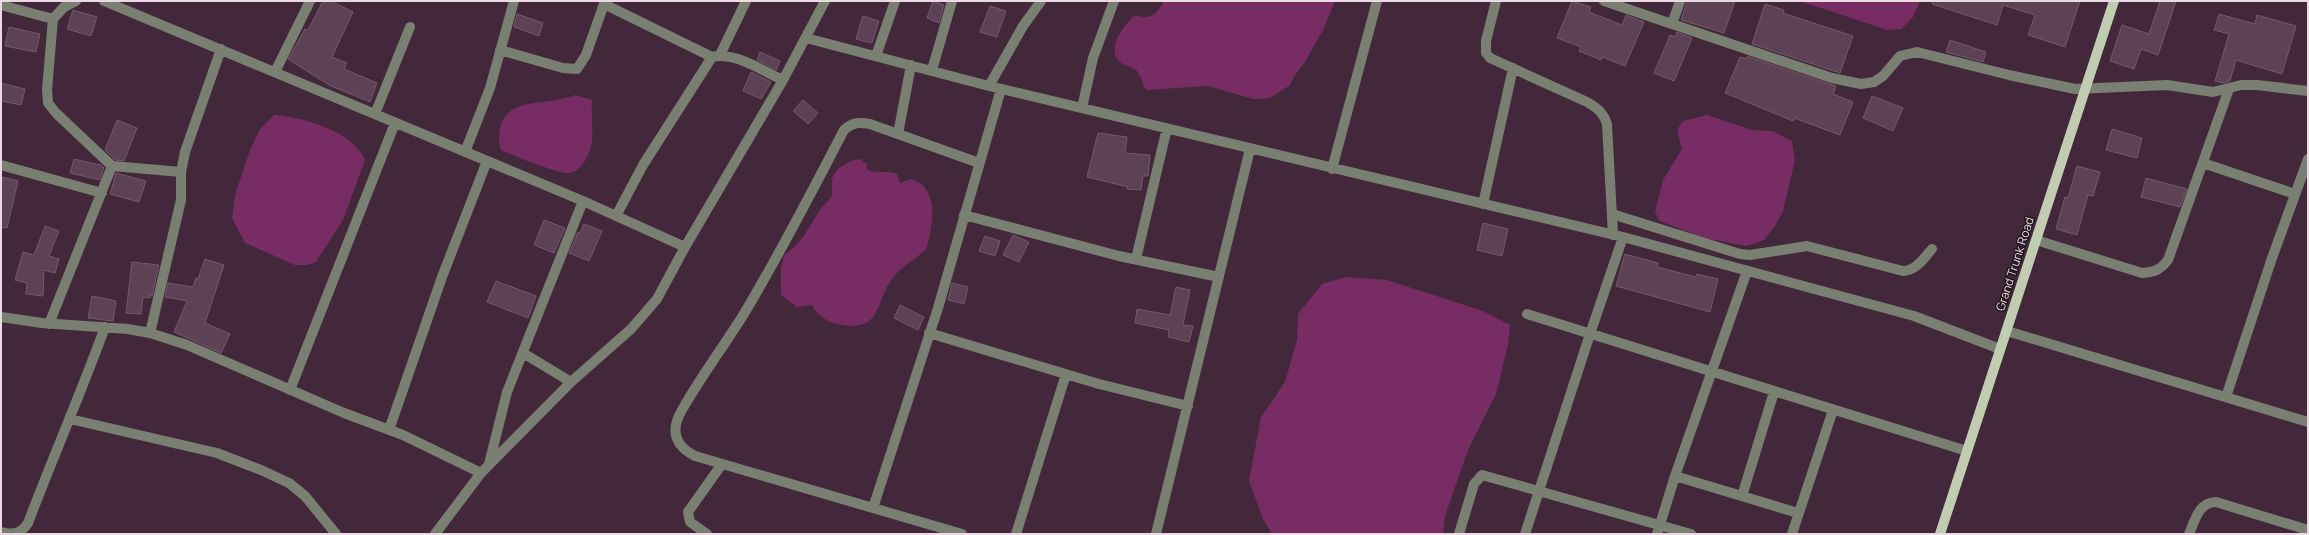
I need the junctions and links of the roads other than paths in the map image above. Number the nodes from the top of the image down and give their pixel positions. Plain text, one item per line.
1 (76, 1) edge
2 (104, 1) edge
3 (310, 1) edge
4 (514, 1) edge
5 (746, 1) edge
6 (825, 1) edge
7 (895, 1) edge
8 (952, 1) edge
9 (1041, 1) edge
10 (1114, 1) edge
11 (1377, 1) edge
12 (1496, 1) edge
13 (1604, 1) edge
14 (1680, 1) edge
15 (2114, 1) edge
16 (605, 2) edge
17 (1, 5) edge
18 (53, 19) junction
19 (1672, 24) junction
20 (410, 27) dead end
21 (806, 38) junction
22 (221, 49) junction
23 (500, 50) junction
24 (716, 56) junction
25 (876, 56) junction
26 (911, 65) junction
27 (1513, 68) junction
28 (932, 70) junction
29 (276, 72) junction
30 (783, 80) junction
31 (989, 86) junction
32 (1001, 89) junction
33 (2086, 89) junction
34 (2229, 89) junction
35 (2308, 91) edge
36 (1082, 108) junction
37 (375, 114) junction
38 (395, 123) junction
39 (1167, 128) junction
40 (898, 134) junction
41 (1250, 149) junction
42 (464, 152) junction
43 (2308, 159) edge
44 (487, 161) junction
45 (979, 163) junction
46 (2203, 163) junction
47 (1, 165) edge
48 (112, 166) junction
49 (1332, 169) junction
50 (181, 172) junction
51 (102, 192) junction
52 (2295, 194) junction
53 (583, 201) junction
54 (1483, 204) junction
55 (964, 215) junction
56 (616, 216) junction
57 (1613, 224) junction
58 (1623, 237) junction
59 (2036, 240) junction
60 (685, 247) junction
61 (1932, 250) dead end
62 (1136, 259) junction
63 (1747, 271) junction
64 (1219, 277) junction
65 (1526, 314) dead end
66 (1, 317) edge
67 (49, 324) junction
68 (105, 327) junction
69 (2006, 330) junction
70 (150, 333) junction
71 (930, 333) junction
72 (1590, 334) junction
73 (2000, 349) junction
74 (523, 353) junction
75 (1710, 373) junction
76 (1066, 374) junction
77 (571, 382) junction
78 (290, 390) junction
79 (1774, 392) junction
80 (2226, 397) junction
81 (1188, 406) junction
82 (1833, 410) junction
83 (70, 419) junction
84 (2308, 422) edge
85 (389, 430) junction
86 (1967, 451) junction
87 (489, 464) junction
88 (722, 464) junction
89 (481, 473) junction
90 (1674, 476) junction
91 (1539, 491) junction
92 (1742, 496) junction
93 (873, 508) junction
94 (1798, 513) junction
95 (1659, 529) edge
96 (2308, 530) edge
97 (1, 532) edge
98 (336, 534) edge
99 (435, 534) edge
100 (707, 534) edge
101 (962, 534) edge
102 (1016, 534) edge
103 (1156, 534) edge
104 (1459, 534) edge
105 (1525, 534) edge
106 (1691, 534) edge
107 (1792, 534) edge
108 (1940, 534) edge
109 (2189, 534) edge

1 - 18 street
2 - 22 street
3 - 29 street
4 - 23 street
5 - 24 street
6 - 21 street
7 - 25 street
8 - 28 street
9 - 31 street
10 - 36 street
11 - 49 street
12 - 27 street
13 - 19 street
14 - 19 street
15 - 33 main road, Grand Trunk Road
16 - 23 street
16 - 24 street
17 - 18 street
18 - 48 street
19 - 33 street
20 - 37 street
21 - 25 street
21 - 30 street
22 - 29 street
22 - 50 street
23 - 42 street
24 - 30 street
24 - 56 street
25 - 26 street
26 - 28 street
26 - 40 street
27 - 54 street
27 - 57 street
28 - 31 street
29 - 37 street
30 - 60 street
31 - 32 street
32 - 36 street
32 - 45 street
33 - 34 street
33 - 59 main road, Grand Trunk Road
34 - 35 street
34 - 46 street
36 - 39 street
37 - 38 street
38 - 42 street
38 - 78 street
39 - 41 street
39 - 62 street
40 - 45 street
40 - 88 street
41 - 49 street
41 - 64 street
42 - 44 street
43 - 52 street
44 - 53 street
44 - 85 street
45 - 55 street
46 - 52 street
46 - 59 street
47 - 51 street
48 - 50 street
48 - 51 street
49 - 54 street
50 - 70 street
51 - 67 street
52 - 80 street
53 - 56 street
53 - 74 street
54 - 57 street
55 - 62 street
55 - 71 street
56 - 60 street
57 - 58 street
57 - 61 street
58 - 63 street
58 - 72 street
59 - 69 main road, Grand Trunk Road
60 - 77 street
62 - 64 street
63 - 73 street
63 - 75 street
64 - 81 street
65 - 72 street
66 - 67 street
67 - 68 street
68 - 70 street
68 - 83 street
69 - 73 main road, Grand Trunk Road
69 - 80 street
70 - 78 street
71 - 76 street
71 - 93 street
72 - 75 street
72 - 91 street
73 - 86 main road, Grand Trunk Road
74 - 77 street
74 - 87 street
75 - 79 street
75 - 90 street
76 - 81 street
76 - 102 street
77 - 87 street
78 - 85 street
79 - 82 street
79 - 92 street
80 - 84 street
81 - 103 street
82 - 86 street
82 - 94 street
83 - 97 street
83 - 98 street
85 - 89 street
86 - 108 main road, Grand Trunk Road
87 - 89 street
88 - 93 street
88 - 100 street
89 - 99 street
90 - 92 street
90 - 95 street
91 - 95 street
91 - 104 street
91 - 105 street
92 - 94 street
93 - 101 street
94 - 107 street
95 - 106 street
96 - 109 street

